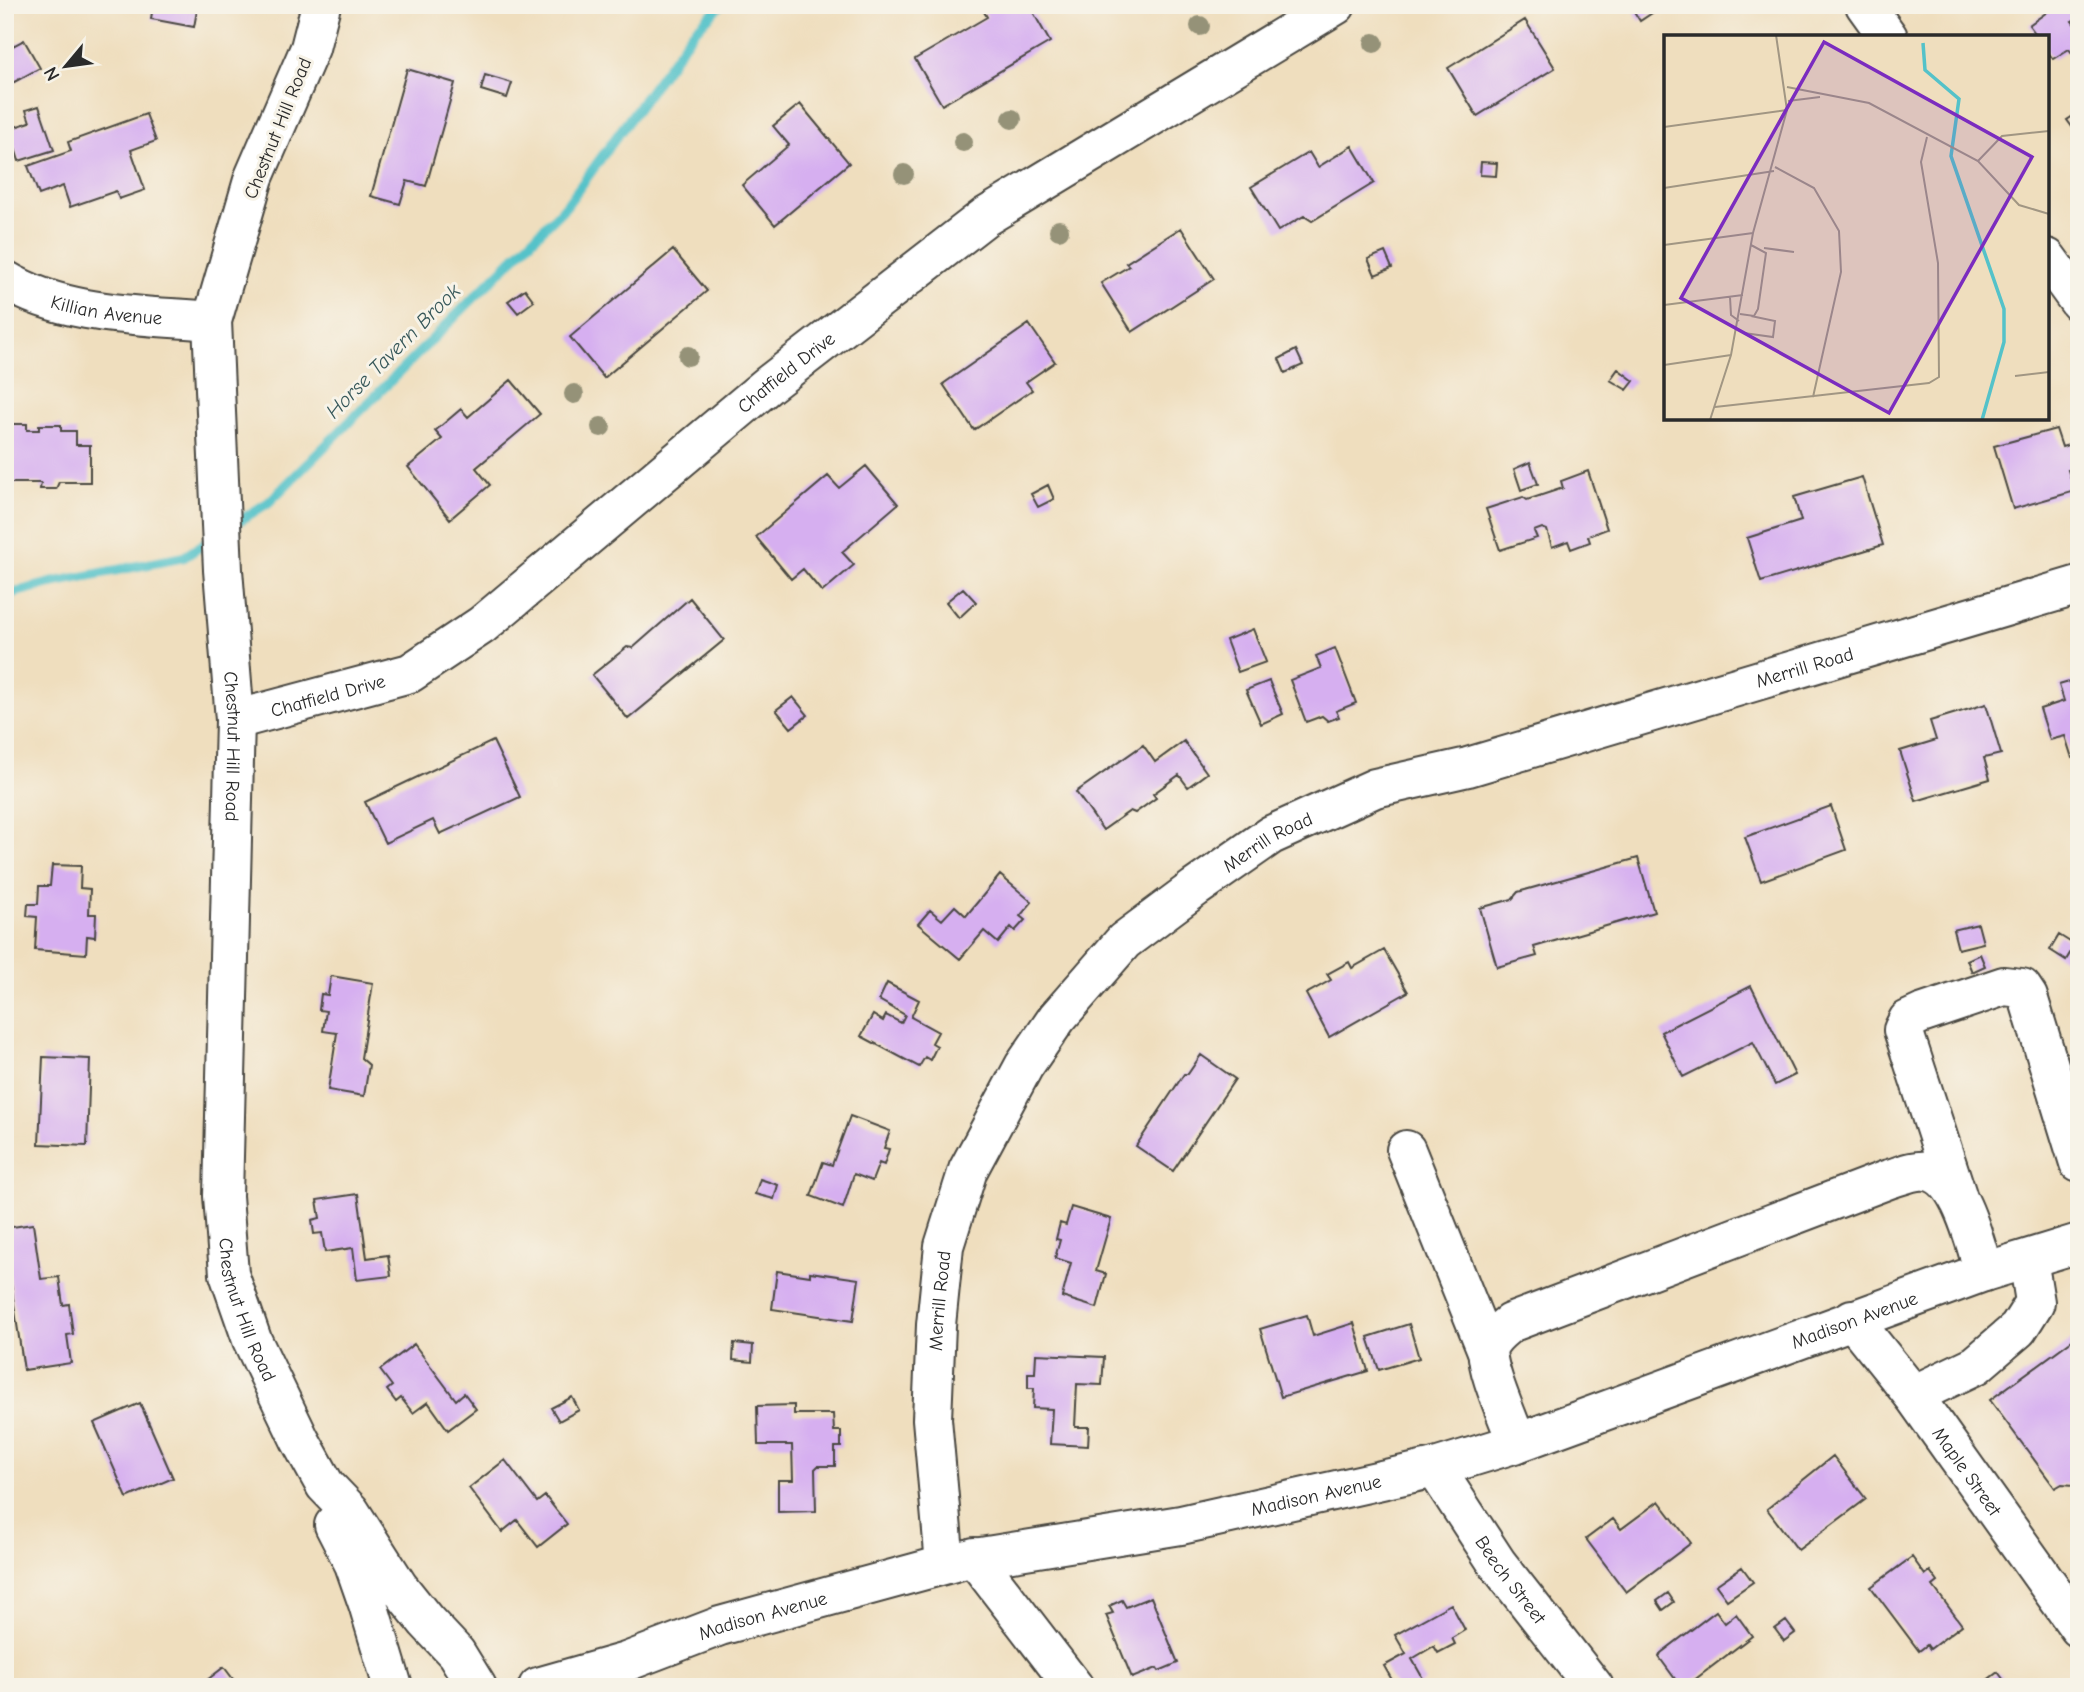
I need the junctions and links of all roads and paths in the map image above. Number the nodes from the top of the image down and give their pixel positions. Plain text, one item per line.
1 (321, 5) edge
2 (1336, 5) edge
3 (1865, 5) edge
4 (1887, 35) edge
5 (2049, 261) edge
6 (5, 280) edge
7 (2079, 302) edge
8 (212, 321) junction
9 (2079, 585) edge
10 (235, 720) junction
11 (1406, 1150) dead end
12 (2079, 1163) edge
13 (1956, 1195) junction
14 (2079, 1243) edge
15 (2028, 1259) junction
16 (1984, 1272) junction
17 (1852, 1319) junction
18 (1487, 1350) junction
19 (1913, 1395) junction
20 (1517, 1443) junction
21 (1436, 1468) junction
22 (325, 1485) junction
23 (959, 1561) junction
24 (2079, 1628) edge
25 (545, 1685) edge
26 (393, 1687) edge
27 (477, 1687) edge
28 (1074, 1687) edge
29 (1594, 1687) edge

1 - 8 street, Chestnut Hill Road
2 - 10 street, Chatfield Drive
3 - 4 street
5 - 7 street
6 - 8 street, Killian Avenue
8 - 10 street, Chestnut Hill Road
9 - 23 street, Merrill Road
10 - 22 street, Chestnut Hill Road
11 - 18 street
12 - 13 street
13 - 16 street
13 - 18 street
14 - 15 street, Madison Avenue
15 - 16 street, Madison Avenue
15 - 19 street
16 - 17 street, Madison Avenue
17 - 19 street, Maple Street
17 - 20 street, Madison Avenue
18 - 20 street
19 - 24 street, Maple Street
20 - 21 street, Madison Avenue
21 - 23 street, Madison Avenue
21 - 29 street, Beech Street
22 - 26 street, Chestnut Hill Road
22 - 27 street, Chestnut Hill Road
23 - 25 street, Madison Avenue
23 - 28 street

